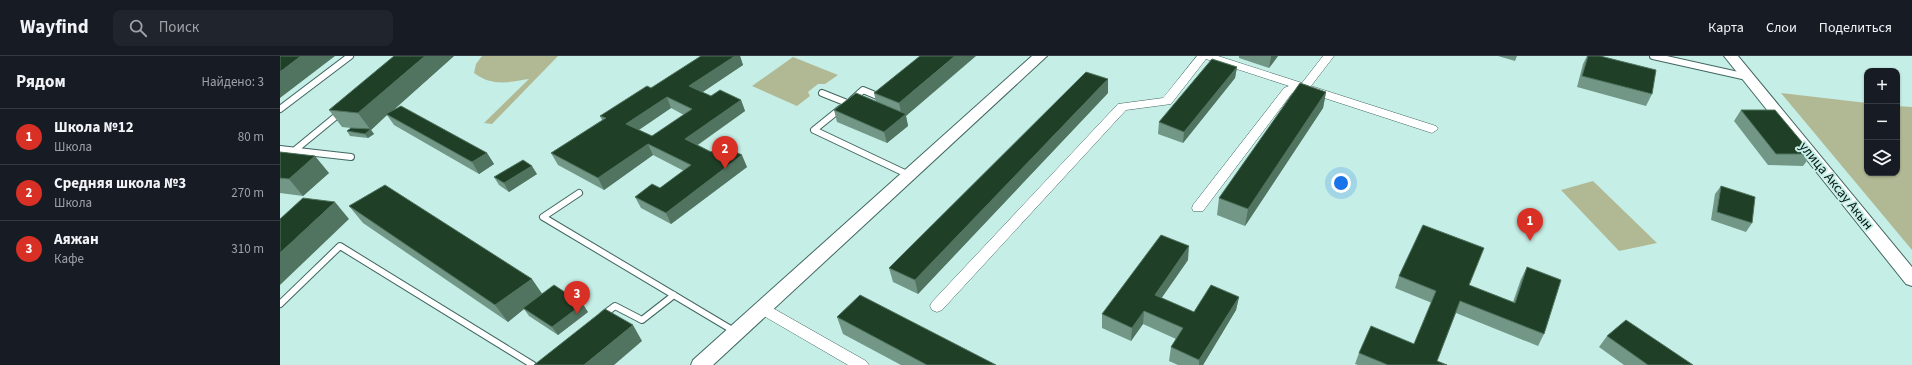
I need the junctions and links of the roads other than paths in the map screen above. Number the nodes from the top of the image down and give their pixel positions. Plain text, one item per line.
1 (350, 56) edge
2 (1040, 56) edge
3 (1203, 56) edge
4 (1207, 56) edge
5 (1329, 56) edge
6 (1653, 56) edge
7 (1731, 56) edge
8 (1748, 77) junction
9 (1305, 86) junction
10 (822, 93) dead end
11 (889, 93) edge
12 (847, 104) junction
13 (280, 109) edge
14 (342, 111) edge
15 (1432, 128) dead end
16 (280, 149) edge
17 (295, 150) junction
18 (351, 157) dead end
19 (909, 175) junction
20 (579, 193) dead end
21 (1198, 208) dead end
22 (1912, 279) edge
23 (674, 295) junction
24 (280, 304) edge
25 (936, 306) dead end
26 (762, 308) junction
27 (596, 321) edge
28 (736, 332) junction
29 (534, 365) edge
30 (700, 365) edge
31 (861, 365) edge

1 - 13 lane
2 - 19 street
3 - 25 street
4 - 9 street
5 - 9 street
6 - 8 lane
7 - 8 street, улица Аксау Акын
8 - 22 street, улица Аксау Акын
9 - 15 street
9 - 21 street
10 - 12 lane
11 - 12 lane
12 - 19 lane
14 - 17 lane
16 - 17 lane
17 - 18 lane
19 - 26 street
20 - 23 lane
23 - 27 lane
23 - 28 lane
24 - 29 lane
26 - 28 street
26 - 31 street
28 - 30 street

